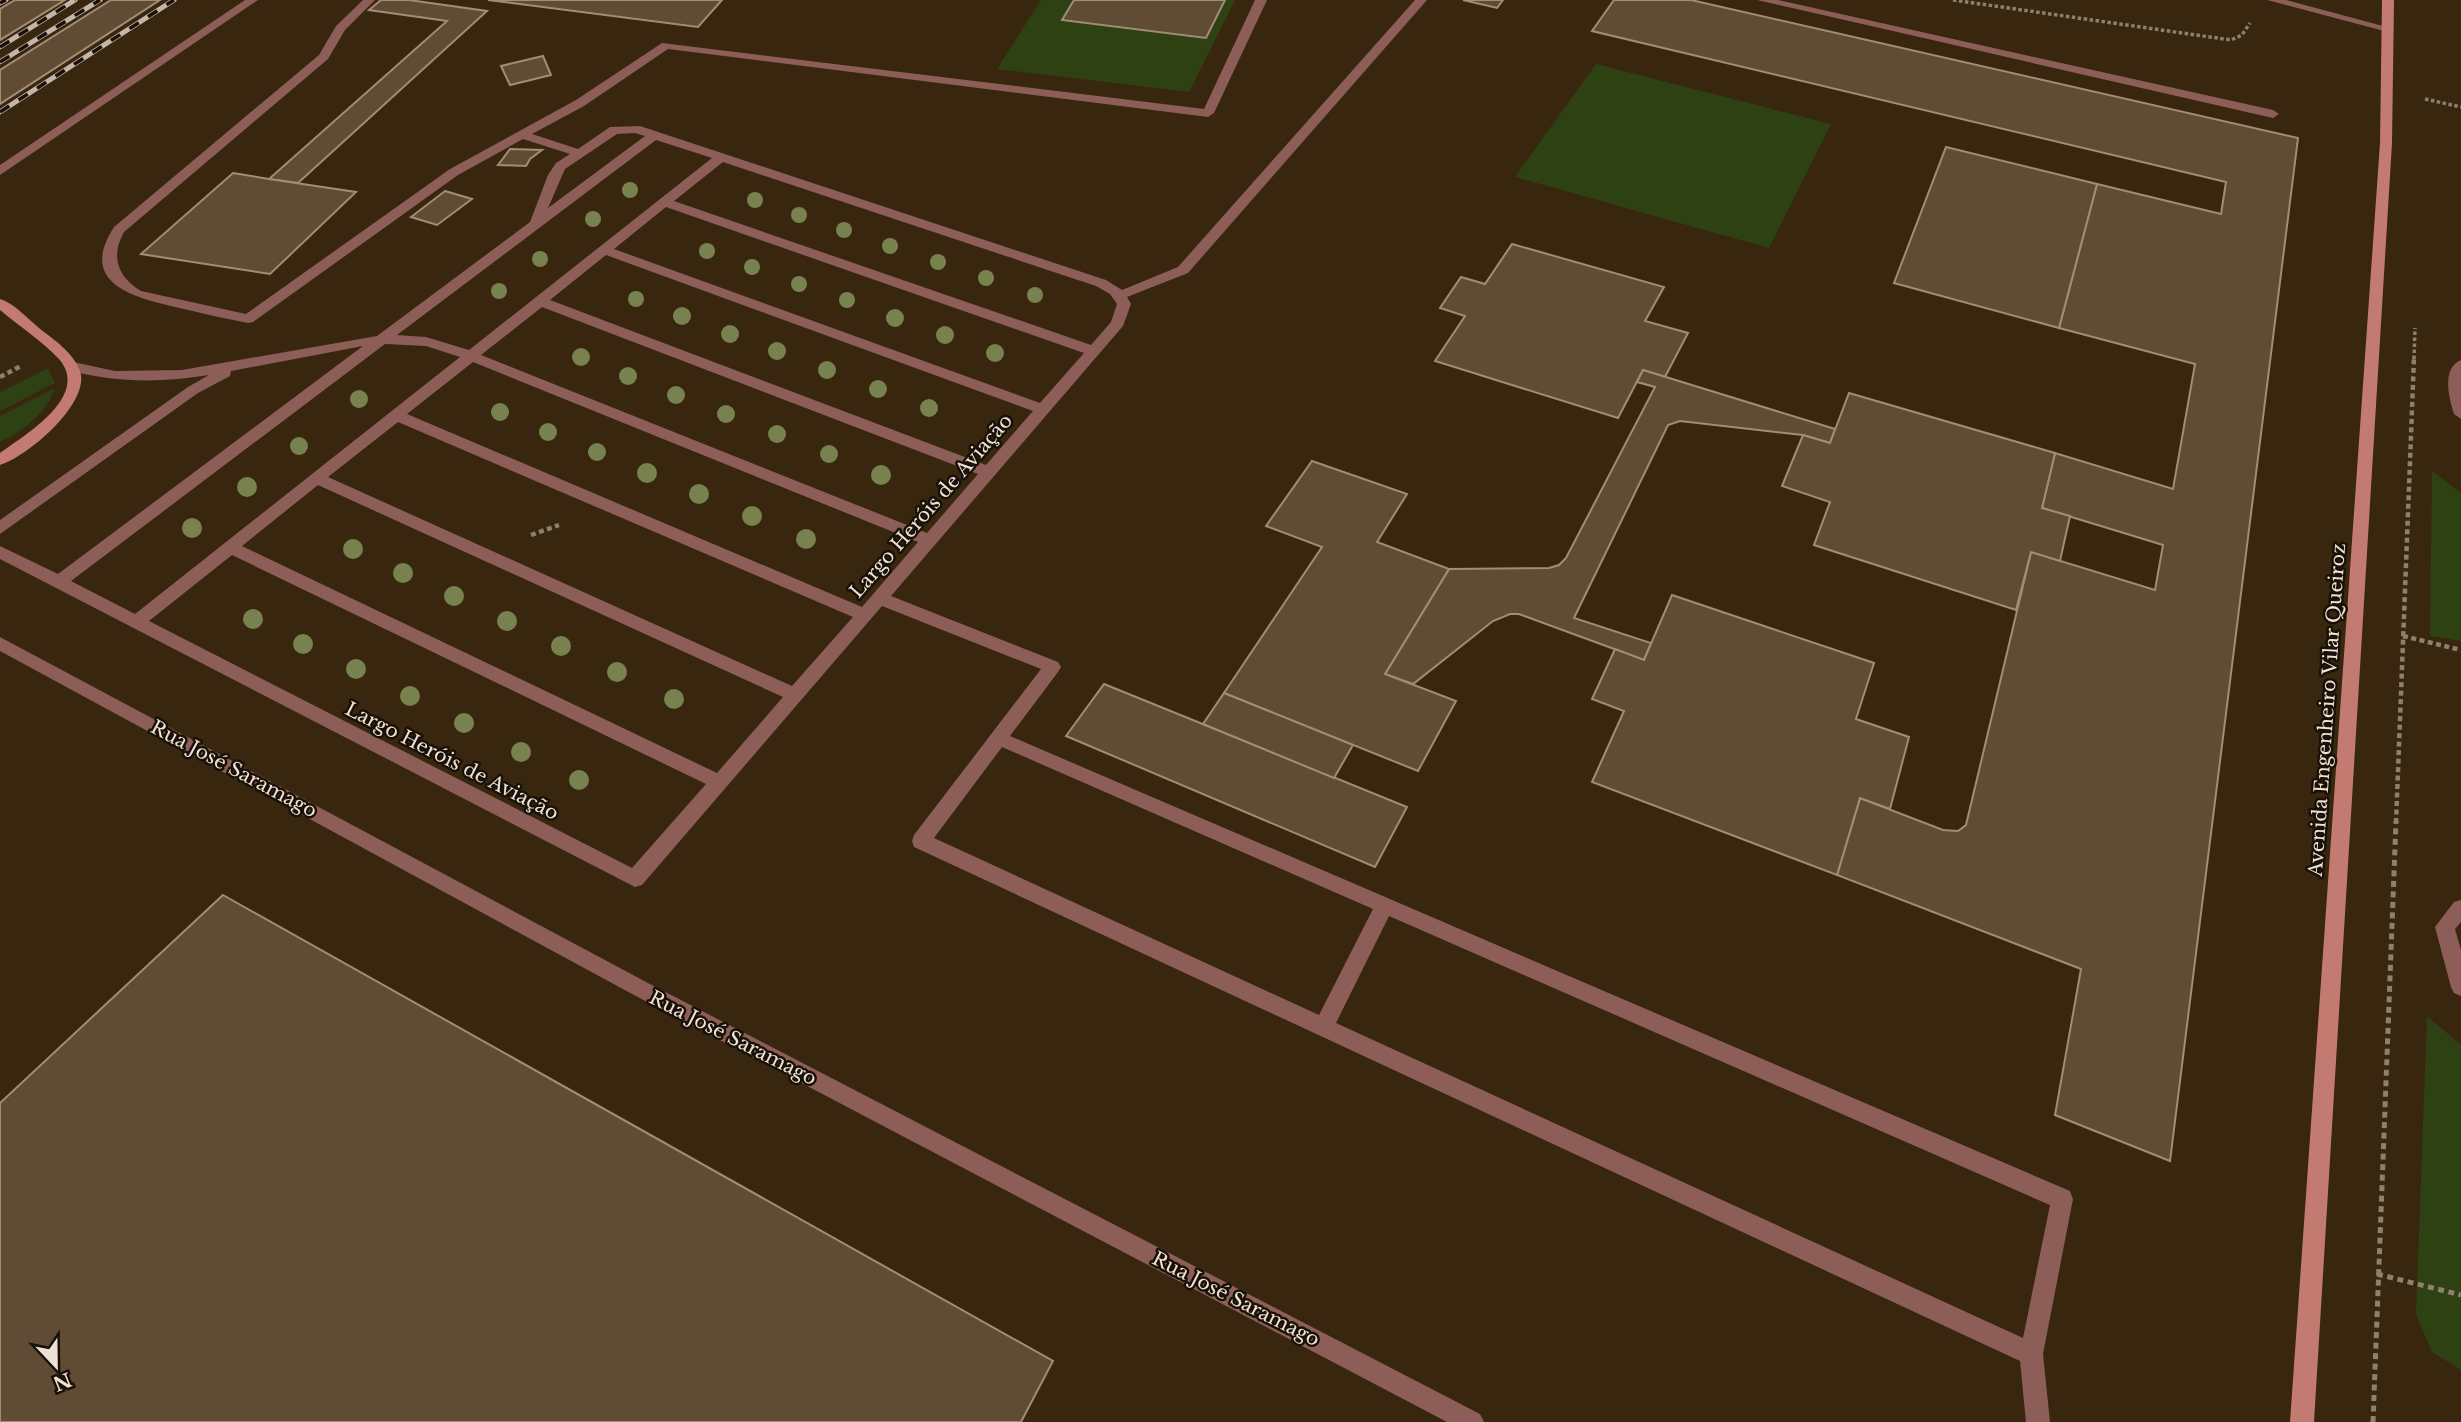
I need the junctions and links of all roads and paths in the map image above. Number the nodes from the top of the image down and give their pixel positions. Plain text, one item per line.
1 (252, 0) edge
2 (369, 0) edge
3 (1261, 0) edge
4 (1421, 0) edge
5 (1763, 0) edge
6 (1953, 0) edge
7 (2273, 0) edge
8 (2388, 0) edge
9 (2254, 18) dead end
10 (2388, 29) junction
11 (2425, 99) dead end
12 (2461, 107) edge
13 (2273, 114) dead end
14 (523, 135) junction
15 (654, 135) junction
16 (579, 153) junction
17 (721, 157) junction
18 (0, 171) edge
19 (665, 202) junction
20 (535, 225) junction
21 (604, 250) junction
22 (1121, 295) junction
23 (540, 301) junction
24 (0, 303) edge
25 (383, 339) junction
26 (1094, 351) junction
27 (471, 356) junction
28 (268, 359) junction
29 (2461, 365) edge
30 (73, 367) junction
31 (1043, 410) junction
32 (2461, 414) edge
33 (396, 415) junction
34 (34, 436) junction
35 (0, 454) edge
36 (0, 460) edge
37 (988, 472) junction
38 (316, 478) junction
39 (0, 528) edge
40 (929, 540) junction
41 (230, 547) junction
42 (0, 552) edge
43 (59, 582) junction
44 (878, 598) junction
45 (865, 615) junction
46 (136, 622) junction
47 (0, 643) edge
48 (2461, 650) edge
49 (795, 695) junction
50 (998, 738) junction
51 (719, 782) junction
52 (1385, 905) junction
53 (2461, 908) edge
54 (2461, 987) edge
55 (1323, 1027) junction
56 (2377, 1274) junction
57 (2461, 1295) edge
58 (2031, 1354) junction
59 (1472, 1422) edge
60 (2038, 1422) edge
61 (2302, 1422) edge
62 (2373, 1422) edge

1 - 18 street
2 - 14 street
3 - 14 street
4 - 22 street
5 - 13 street
6 - 9 path
7 - 10 street
8 - 10 main road, Avenida Engenheiro Vilar Queiroz
10 - 61 main road, Avenida Engenheiro Vilar Queiroz
11 - 12 path
14 - 16 street
15 - 16 street
15 - 17 street
15 - 20 street
16 - 20 street
17 - 19 street
17 - 22 street
19 - 21 street
19 - 26 street
20 - 25 street
21 - 23 street
21 - 31 street
22 - 26 street, Largo Heróis de Aviação
23 - 27 street
23 - 37 street
24 - 30 main road
25 - 27 street
25 - 28 street
25 - 43 street
26 - 31 street, Largo Heróis de Aviação
27 - 33 street
27 - 40 street
28 - 30 street
28 - 39 street
29 - 32 street
30 - 34 main road
31 - 37 street, Largo Heróis de Aviação
33 - 38 street
33 - 45 street
34 - 35 main road
34 - 36 main road
37 - 40 street, Largo Heróis de Aviação
38 - 41 street
38 - 49 street
40 - 44 street, Largo Heróis de Aviação
41 - 46 street
41 - 51 street
42 - 43 street, Largo Heróis de Aviação
43 - 46 street, Largo Heróis de Aviação
44 - 45 street, Largo Heróis de Aviação
44 - 50 street
45 - 49 street, Largo Heróis de Aviação
46 - 51 street, Largo Heróis de Aviação
47 - 59 street, Rua José Saramago
48 - 56 path
49 - 51 street, Largo Heróis de Aviação
50 - 52 street
50 - 55 street
52 - 55 street
52 - 58 street
53 - 54 street
55 - 58 street
56 - 57 path
56 - 62 path
58 - 60 street

